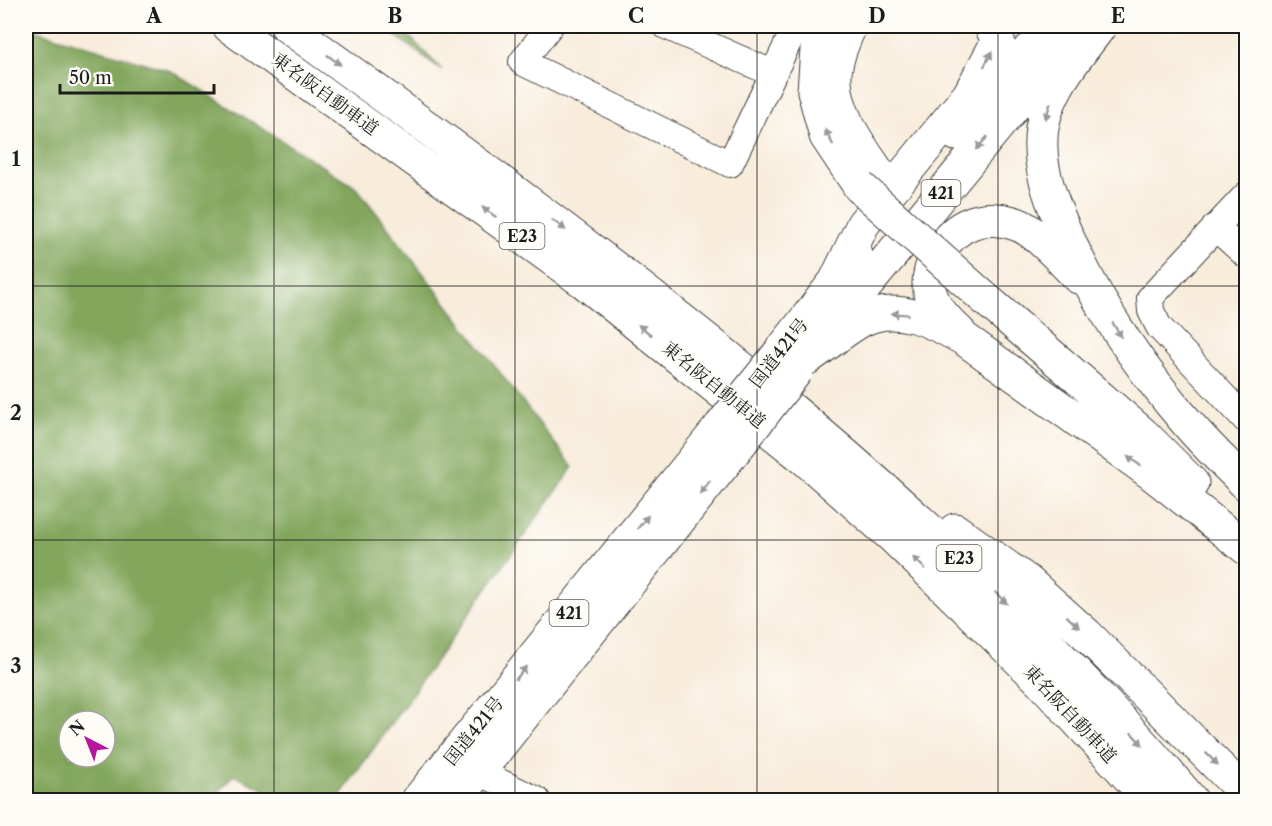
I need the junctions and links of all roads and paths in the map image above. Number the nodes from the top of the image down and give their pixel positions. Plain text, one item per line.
1 (230, 26) edge
2 (286, 26) edge
3 (550, 26) edge
4 (666, 26) edge
5 (796, 26) edge
6 (824, 26) edge
7 (850, 26) edge
8 (991, 26) edge
9 (1058, 26) edge
10 (1095, 26) edge
11 (1100, 26) edge
12 (772, 73) junction
13 (870, 182) junction
14 (1246, 195) edge
15 (1215, 227) junction
16 (1246, 255) edge
17 (837, 278) junction
18 (989, 288) junction
19 (1098, 297) junction
20 (966, 340) junction
21 (794, 361) junction
22 (1246, 420) edge
23 (825, 436) junction
24 (1246, 484) edge
25 (1246, 497) edge
26 (1246, 537) edge
27 (1246, 548) edge
28 (951, 593) junction
29 (467, 764) junction
30 (1246, 794) edge
31 (418, 801) edge
32 (456, 801) edge
33 (537, 801) edge
34 (1122, 801) edge
35 (1150, 801) edge
36 (1191, 801) edge

28 -> 1 highway, 東名阪自動車道 / E23
2 -> 23 highway, 東名阪自動車道 / E23
3 - 12 street
4 - 12 street
5 - 12 street
13 -> 6 highway
7 - 13 highway
17 -> 8 highway
9 - 17 highway, 国道421号 / 421
10 -> 21 highway, 国道421号 / 421
11 -> 19 highway
13 - 18 highway, bridge
14 - 15 street
15 - 16 street
15 - 22 street
17 - 21 highway, 国道421号 / 421
18 - 25 highway
18 - 26 highway
19 - 20 highway
19 -> 24 highway
20 -> 21 highway
27 -> 20 highway
21 - 29 highway, 国道421号 / 421, bridge
23 -> 30 highway
23 -> 36 highway, 東名阪自動車道 / E23
28 - 34 highway
28 - 35 highway, 東名阪自動車道 / E23
29 - 31 highway, 国道421号 / 421
29 - 32 highway, 国道421号 / 421
29 - 33 street

